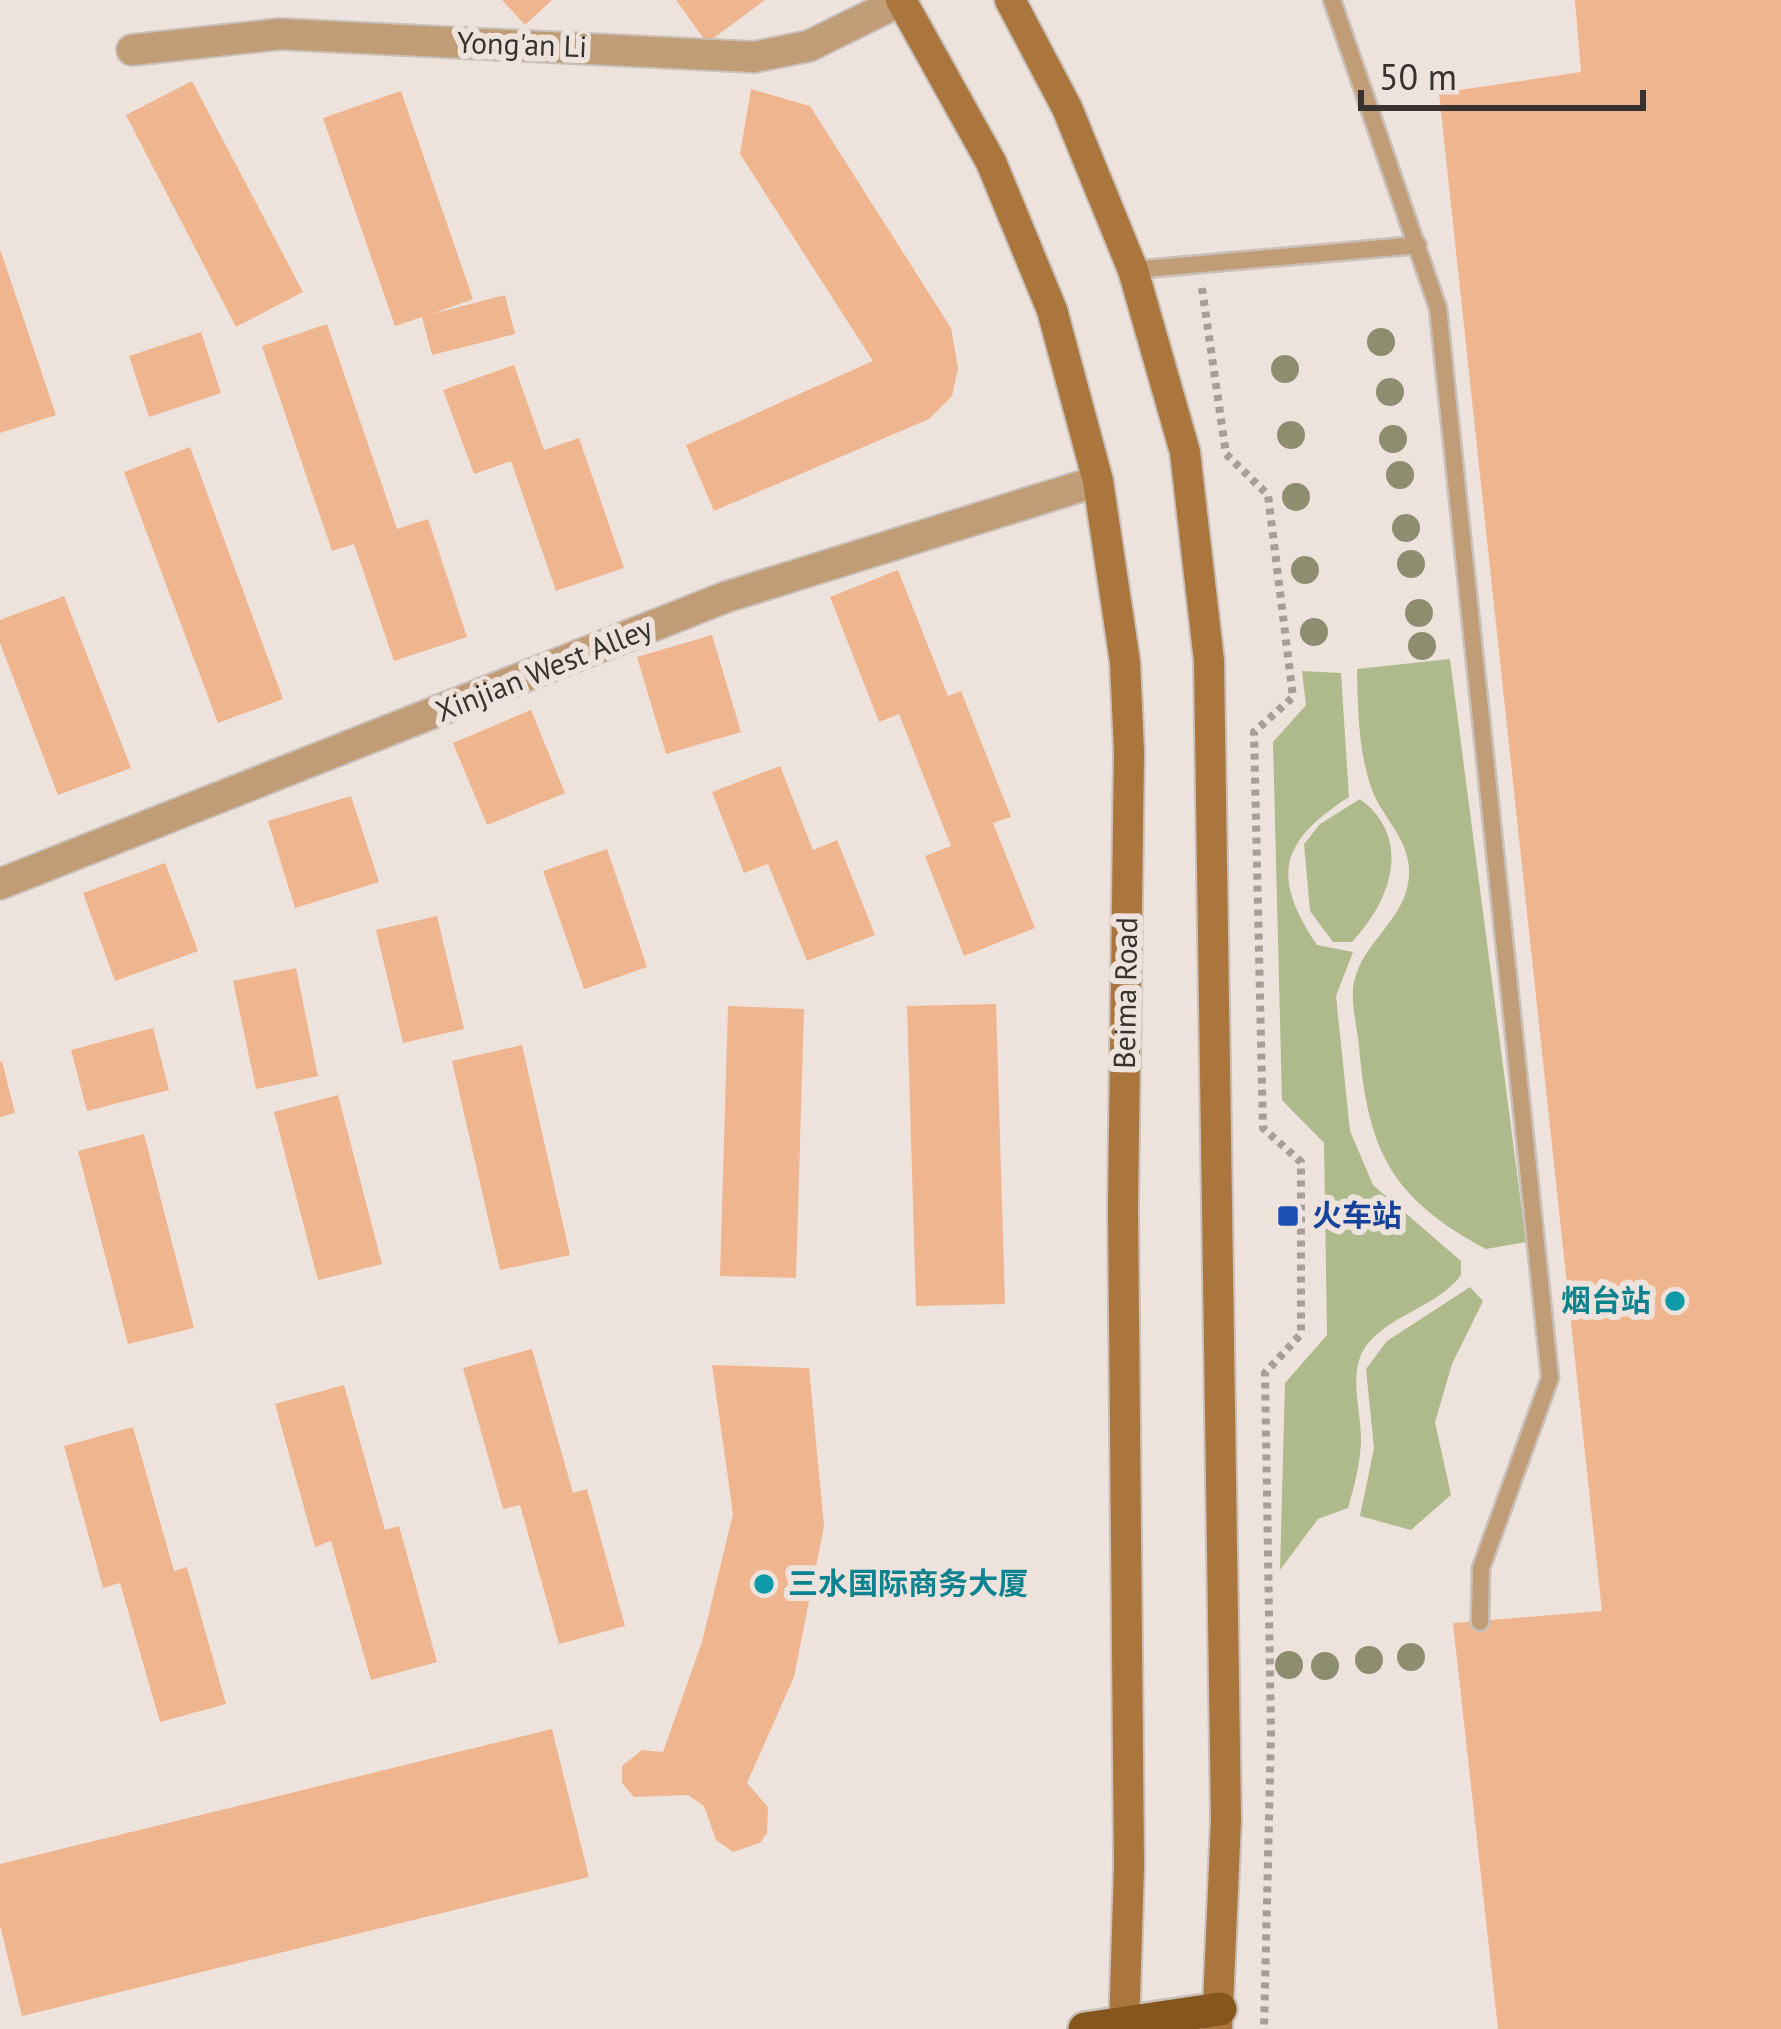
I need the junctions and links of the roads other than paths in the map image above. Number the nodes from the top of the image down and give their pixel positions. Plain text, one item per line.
1 (901, 0) edge
2 (1010, 0) edge
3 (1331, 2) edge
4 (132, 50) dead end
5 (1418, 245) junction
6 (1133, 270) junction
7 (1098, 481) junction
8 (0, 884) edge
9 (1480, 1622) dead end
10 (1218, 2019) edge
11 (1125, 2025) edge
12 (1085, 2029) edge

1 - 4 street, Yong'an Li
1 - 7 main road, Beima Road
2 - 6 main road
3 - 5 lane
5 - 6 lane
5 - 9 lane
6 - 10 main road
7 - 8 street, Xinjian West Alley
7 - 11 main road, Beima Road
10 - 11 highway
11 - 12 highway

